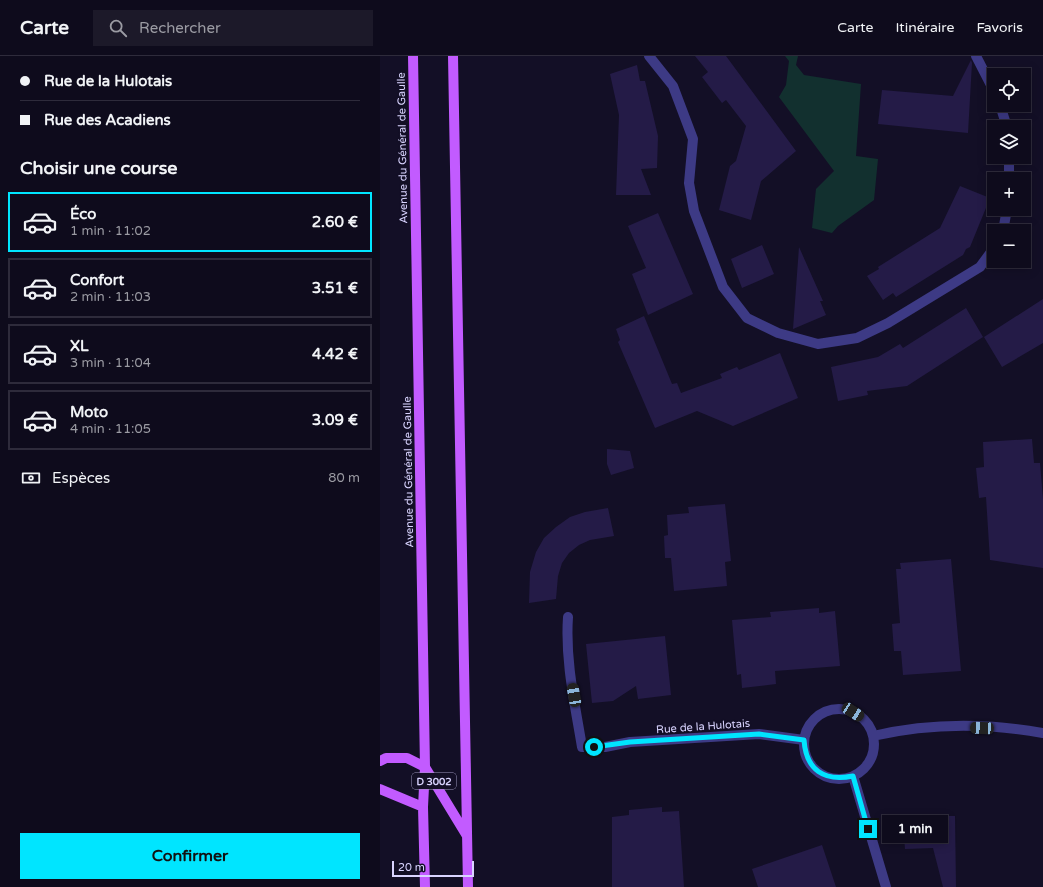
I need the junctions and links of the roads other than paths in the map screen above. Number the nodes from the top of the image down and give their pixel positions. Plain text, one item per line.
1 (413, 56) edge
2 (453, 56) edge
3 (649, 56) edge
4 (976, 56) edge
5 (987, 77) edge
6 (987, 258) edge
7 (568, 617) dead end
8 (1043, 733) edge
9 (873, 736) junction
10 (804, 740) junction
11 (380, 761) edge
12 (425, 767) junction
13 (853, 776) junction
14 (380, 789) edge
15 (423, 807) junction
16 (467, 836) junction
17 (425, 887) edge
18 (468, 887) edge
19 (886, 887) edge

1 - 12 main road, Avenue du Général de Gaulle
2 - 16 main road
3 - 6 street
4 - 5 street
7 - 10 street, Rue de la Hulotais
8 - 9 street
9 - 10 street
9 - 13 street
10 - 13 street
11 - 12 main road, D 3002
12 - 15 main road, Avenue du Général de Gaulle
12 - 16 main road, D 3002
13 - 19 street
14 - 15 main road, D 3002
15 - 17 main road, Avenue du Général de Gaulle
16 - 18 main road

